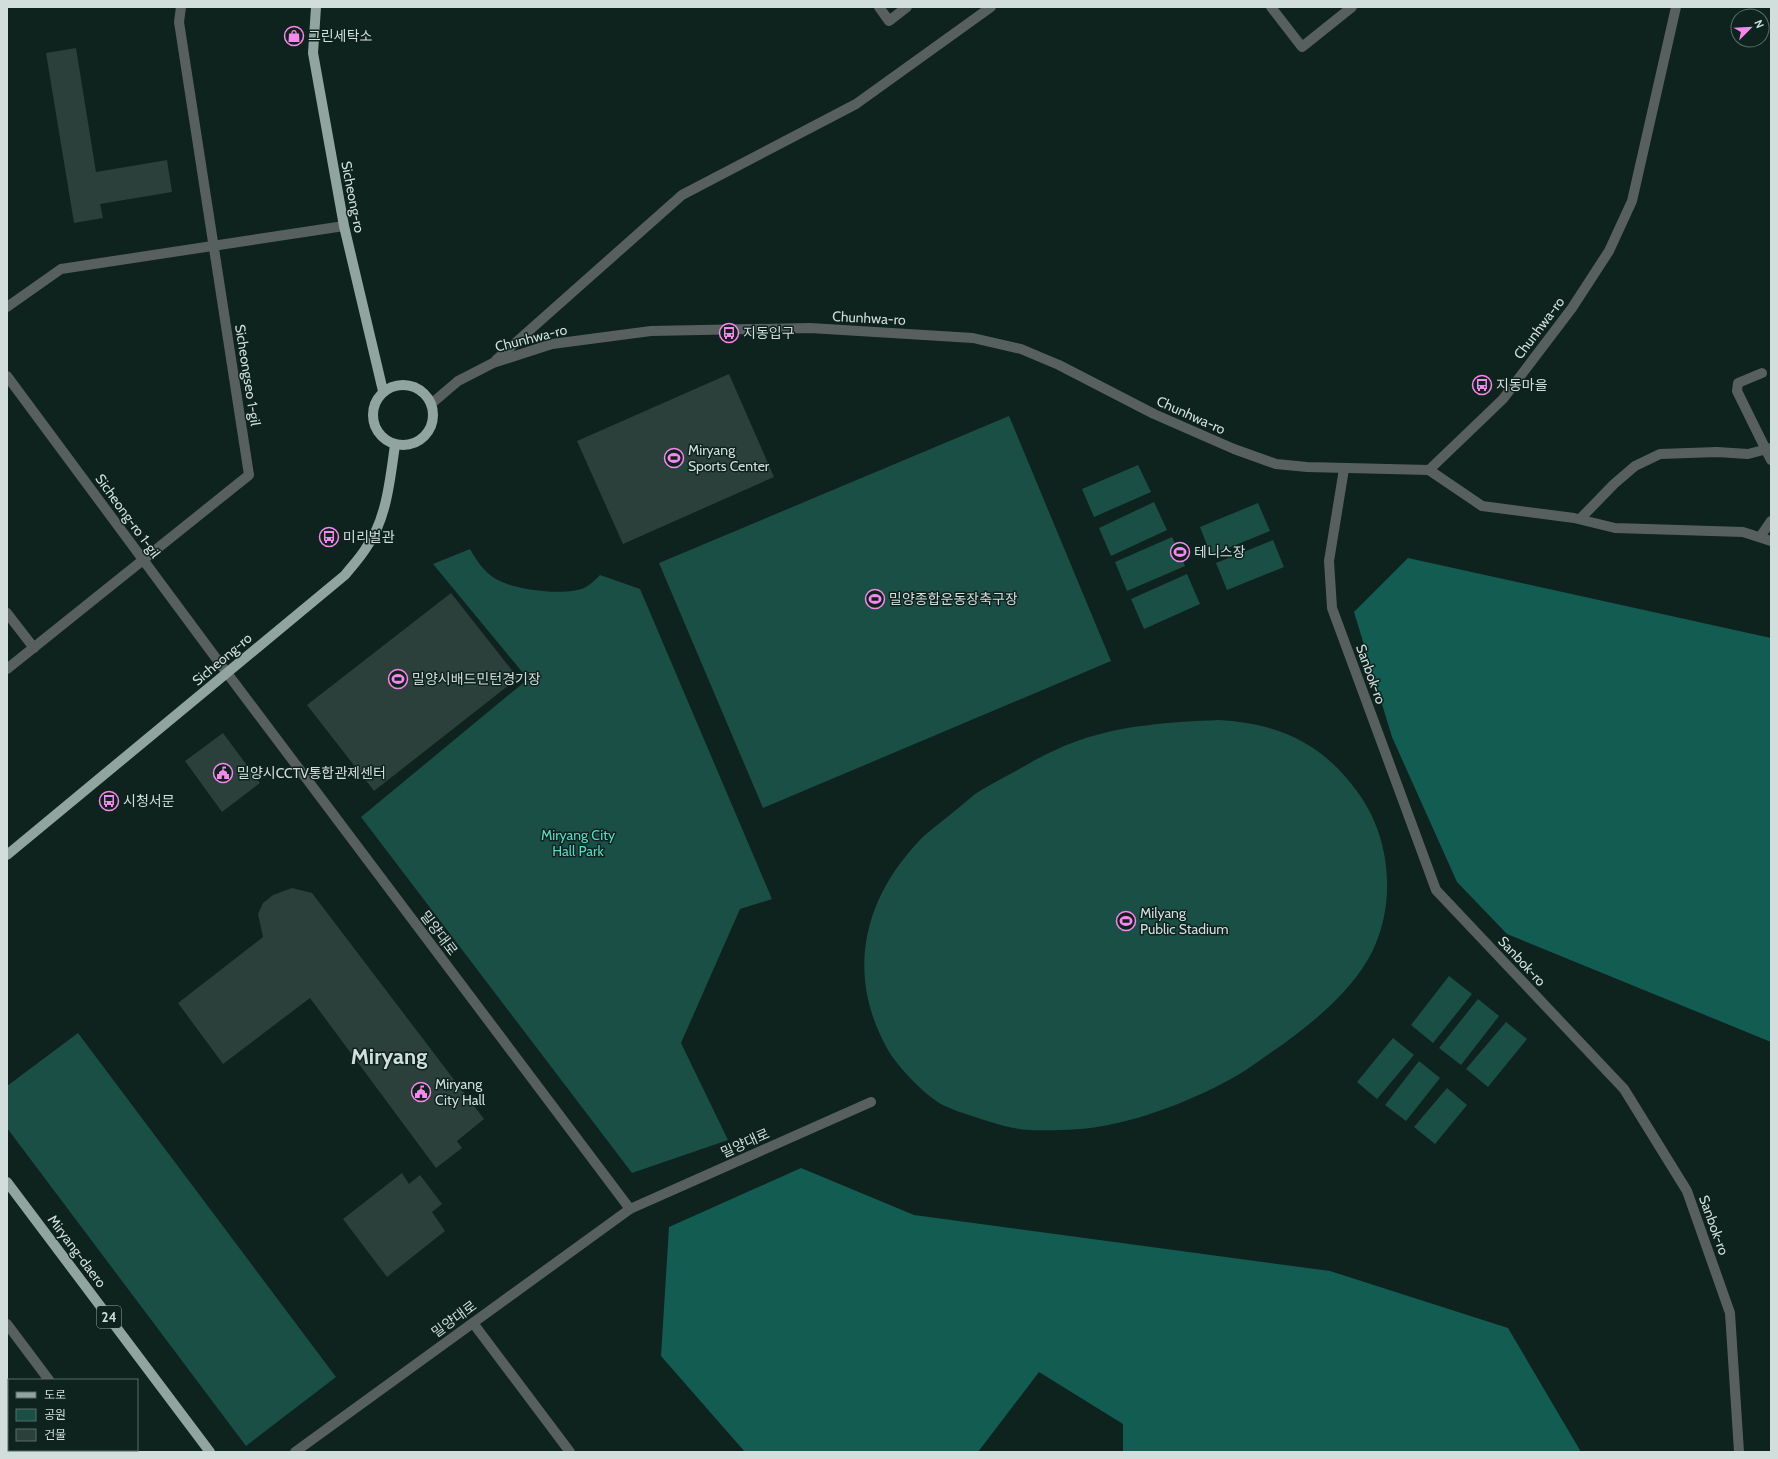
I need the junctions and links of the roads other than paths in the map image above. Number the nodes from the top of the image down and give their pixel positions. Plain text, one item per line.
1 (181, 7) edge
2 (316, 7) edge
3 (879, 7) edge
4 (908, 7) edge
5 (991, 7) edge
6 (1271, 7) edge
7 (1352, 7) edge
8 (1676, 7) edge
9 (344, 226) junction
10 (213, 244) junction
11 (7, 307) edge
12 (493, 363) junction
13 (1762, 373) dead end
14 (7, 376) edge
15 (383, 391) junction
16 (431, 404) junction
17 (395, 444) junction
18 (1769, 449) edge
19 (1771, 460) edge
20 (1344, 469) junction
21 (1430, 470) junction
22 (1580, 519) junction
23 (1771, 521) edge
24 (1760, 537) junction
25 (1771, 542) edge
26 (143, 560) junction
27 (7, 613) edge
28 (34, 648) junction
29 (7, 669) edge
30 (227, 673) junction
31 (7, 855) edge
32 (871, 1102) dead end
33 (7, 1182) edge
34 (630, 1209) junction
35 (473, 1323) junction
36 (7, 1324) edge
37 (48, 1379) edge
38 (210, 1452) edge
39 (295, 1452) edge
40 (570, 1452) edge
41 (1739, 1452) edge

1 - 10 street, Sicheongseo 1-gil
2 - 9 main road, Sicheong-ro
3 - 4 street
5 - 12 street
6 - 7 street
8 - 21 street, Chunhwa-ro
9 - 10 street
9 - 15 main road, Sicheong-ro
10 - 11 street
10 - 26 street, Sicheongseo 1-gil
12 - 16 street, Chunhwa-ro
12 - 20 street, Chunhwa-ro
13 - 18 street
14 - 26 street, Sicheong-ro 1-gil
15 - 16 main road
15 - 17 main road
16 - 17 main road
17 - 30 main road, Sicheong-ro
18 - 19 street
18 - 22 street
20 - 21 street, Chunhwa-ro
20 - 41 street, Sanbok-ro
21 - 22 street
22 - 24 street
23 - 24 street
24 - 25 street
26 - 28 street, Sicheongseo 1-gil
26 - 30 street, Sicheong-ro 1-gil
27 - 28 street
28 - 29 street, Sicheongseo 1-gil
30 - 31 main road, Sicheong-ro
30 - 34 street, 밀양대로
32 - 34 street, 밀양대로
33 - 38 main road, Miryang-daero / 24
34 - 35 street, 밀양대로
35 - 39 street, 밀양대로
35 - 40 street
36 - 37 street

